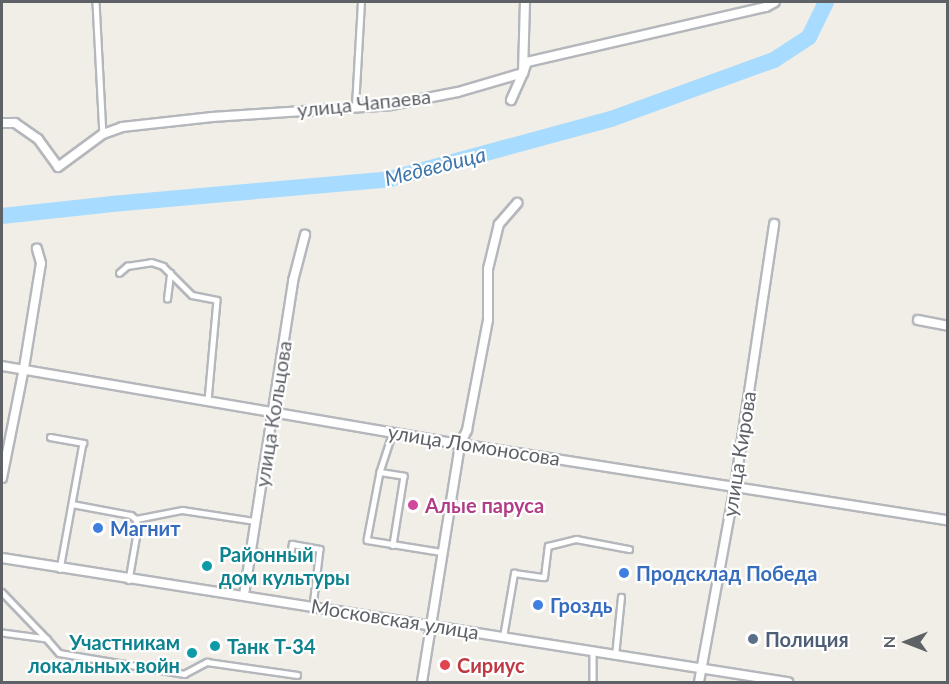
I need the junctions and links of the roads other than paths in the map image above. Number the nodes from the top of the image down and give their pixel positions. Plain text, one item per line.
1 (96, 2) edge
2 (361, 2) edge
3 (525, 2) edge
4 (775, 2) edge
5 (523, 73) junction
6 (510, 100) dead end
7 (355, 106) junction
8 (2, 123) edge
9 (103, 134) junction
10 (516, 203) dead end
11 (774, 225) dead end
12 (305, 235) dead end
13 (37, 249) dead end
14 (119, 273) dead end
15 (170, 273) junction
16 (167, 299) dead end
17 (918, 320) dead end
18 (948, 326) edge
19 (2, 366) edge
20 (24, 368) junction
21 (208, 400) junction
22 (273, 412) junction
23 (393, 432) junction
24 (50, 437) dead end
25 (460, 444) junction
26 (380, 472) junction
27 (2, 478) edge
28 (735, 486) junction
29 (72, 504) junction
30 (136, 519) junction
31 (948, 520) edge
32 (255, 521) junction
33 (393, 545) junction
34 (629, 549) dead end
35 (250, 552) junction
36 (441, 552) junction
37 (2, 558) edge
38 (60, 569) junction
39 (129, 580) junction
40 (2, 592) edge
41 (244, 595) junction
42 (621, 597) dead end
43 (313, 606) junction
44 (430, 625) junction
45 (2, 633) edge
46 (503, 637) junction
47 (47, 639) junction
48 (593, 652) junction
49 (615, 656) junction
50 (701, 669) junction
51 (184, 674) junction
52 (297, 675) dead end
53 (183, 682) edge
54 (422, 682) edge
55 (593, 682) edge
56 (699, 682) edge
57 (788, 682) edge

1 - 9 lane
2 - 7 lane
3 - 5 street
4 - 5 street, улица Чапаева
5 - 6 street
5 - 7 street, улица Чапаева
7 - 9 street, улица Чапаева
8 - 9 street, улица Чапаева
10 - 25 street
11 - 28 street, улица Кирова
12 - 22 street, улица Кольцова
13 - 20 street
14 - 15 lane
15 - 16 lane
15 - 21 lane
17 - 18 street
19 - 20 street, улица Ломоносова
20 - 21 street, улица Ломоносова
20 - 27 street
21 - 22 street, улица Ломоносова
22 - 23 street, улица Ломоносова
22 - 32 street, улица Кольцова
23 - 25 street, улица Ломоносова
23 - 26 lane
24 - 29 lane
25 - 28 street, улица Ломоносова
25 - 36 street
26 - 33 lane
26 - 33 lane
28 - 31 street, улица Ломоносова
28 - 50 street, улица Кирова
29 - 30 lane
29 - 38 lane
30 - 32 lane
30 - 39 lane
32 - 35 street, улица Кольцова
33 - 36 lane
34 - 46 lane
35 - 41 street, улица Кольцова
35 - 43 lane
36 - 44 street
37 - 38 street, Московская улица
38 - 39 street, Московская улица
39 - 41 street, Московская улица
40 - 47 lane
41 - 43 street, Московская улица
42 - 49 lane
43 - 44 street, Московская улица
44 - 46 street, Московская улица
44 - 54 street
45 - 47 lane
46 - 48 street, Московская улица
47 - 51 lane
48 - 49 street, Московская улица
48 - 55 lane
49 - 50 street, Московская улица
50 - 56 street, улица Кирова
50 - 57 street, Московская улица
51 - 52 lane
51 - 53 lane

